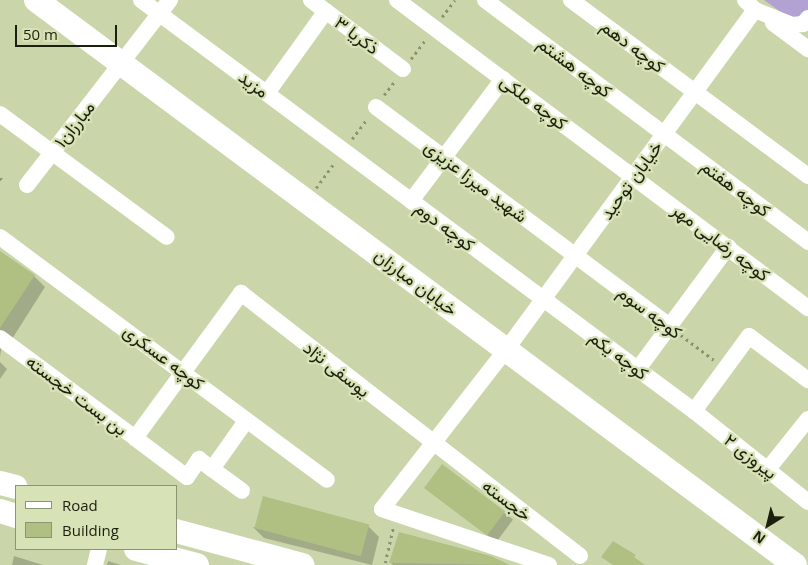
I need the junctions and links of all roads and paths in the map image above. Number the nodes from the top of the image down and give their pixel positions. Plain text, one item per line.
1 (36, 0) edge
2 (141, 0) edge
3 (170, 0) edge
4 (311, 0) edge
5 (397, 0) edge
6 (485, 0) edge
7 (571, 0) edge
8 (747, 3) edge
9 (326, 12) junction
10 (161, 15) junction
11 (808, 18) edge
12 (808, 49) edge
13 (122, 64) junction
14 (403, 70) dead end
15 (503, 79) junction
16 (695, 92) junction
17 (266, 93) junction
18 (376, 107) dead end
19 (0, 114) edge
20 (665, 134) junction
21 (52, 152) junction
22 (347, 153) joint
23 (444, 156) junction
24 (806, 172) edge
25 (633, 176) junction
26 (0, 178) edge
27 (4, 181) dead end
28 (27, 185) dead end
29 (411, 201) junction
30 (1, 236) edge
31 (167, 237) dead end
32 (808, 242) edge
33 (728, 247) junction
34 (575, 256) junction
35 (241, 293) joint
36 (544, 299) junction
37 (808, 308) edge
38 (670, 326) junction
39 (0, 338) edge
40 (506, 350) junction
41 (726, 368) junction
42 (638, 369) junction
43 (185, 372) junction
44 (808, 380) edge
45 (694, 411) junction
46 (808, 419) edge
47 (246, 421) junction
48 (136, 438) junction
49 (433, 444) junction
50 (212, 469) junction
51 (768, 469) junction
52 (327, 480) dead end
53 (0, 483) edge
54 (15, 487) edge
55 (242, 491) dead end
56 (808, 502) edge
57 (0, 512) edge
58 (389, 512) junction
59 (15, 516) edge
60 (178, 532) edge
61 (99, 550) edge
62 (140, 550) edge
63 (580, 556) dead end
64 (385, 563) dead end
65 (95, 565) edge
66 (197, 565) edge
67 (302, 565) edge
68 (549, 565) edge
69 (794, 565) edge

1 - 13 street, خیابان مبارزان
2 - 10 street, مزید
3 - 10 street, مبارزان۱
4 - 9 street, ذکریا ۳
5 - 15 street, کوچه ملکی
6 - 20 street, کوچه هشتم
7 - 16 street, کوچه دهم
8 - 11 street
8 - 12 street
8 - 16 street, خیابان توحید
9 - 14 street, ذکریا ۳
9 - 17 street
10 - 13 street, مبارزان۱
10 - 17 street, مزید
13 - 21 street, مبارزان۱
13 - 40 street, خیابان مبارزان
15 - 23 street
15 - 25 street, کوچه ملکی
16 - 20 street, خیابان توحید
16 - 24 street, کوچه دهم
17 - 22 street, مزید
18 - 23 street, شهید میرزا عزیزی
19 - 21 street
20 - 25 street, خیابان توحید
20 - 32 street, کوچه هفتم
21 - 28 street, مبارزان۱
21 - 31 street
22 - 29 street, کوچه دوم
23 - 29 street
23 - 34 street, شهید میرزا عزیزی
25 - 33 street, کوچه رضایی مهر
25 - 34 street, خیابان توحید
26 - 27 path
29 - 36 street, کوچه دوم
30 - 43 street, کوچه عسکری
33 - 37 street, کوچه رضایی مهر
33 - 38 street
34 - 36 street, خیابان توحید
34 - 38 street, کوچه سوم
35 - 43 street, بن بست خجسته
35 - 49 street, یوسفی نژاد
36 - 40 street, خیابان توحید
36 - 42 street, کوچه یکم
38 - 41 path, کوچه سوم
38 - 42 street
39 - 48 street, بن بست خجسته
40 - 49 street
40 - 69 street, خیابان مبارزان
41 - 44 street
41 - 45 street
42 - 45 street, کوچه یکم
43 - 47 street, کوچه عسکری
43 - 48 street, بن بست خجسته
45 - 51 street, پیروزی ۲
46 - 51 street
47 - 50 street
47 - 52 street, کوچه عسکری
48 - 50 street
49 - 58 street
49 - 63 street, خجسته
50 - 55 street
51 - 56 street, پیروزی ۲
53 - 54 street
57 - 59 street
58 - 64 path
58 - 68 street
60 - 67 street
61 - 65 street
62 - 66 street

